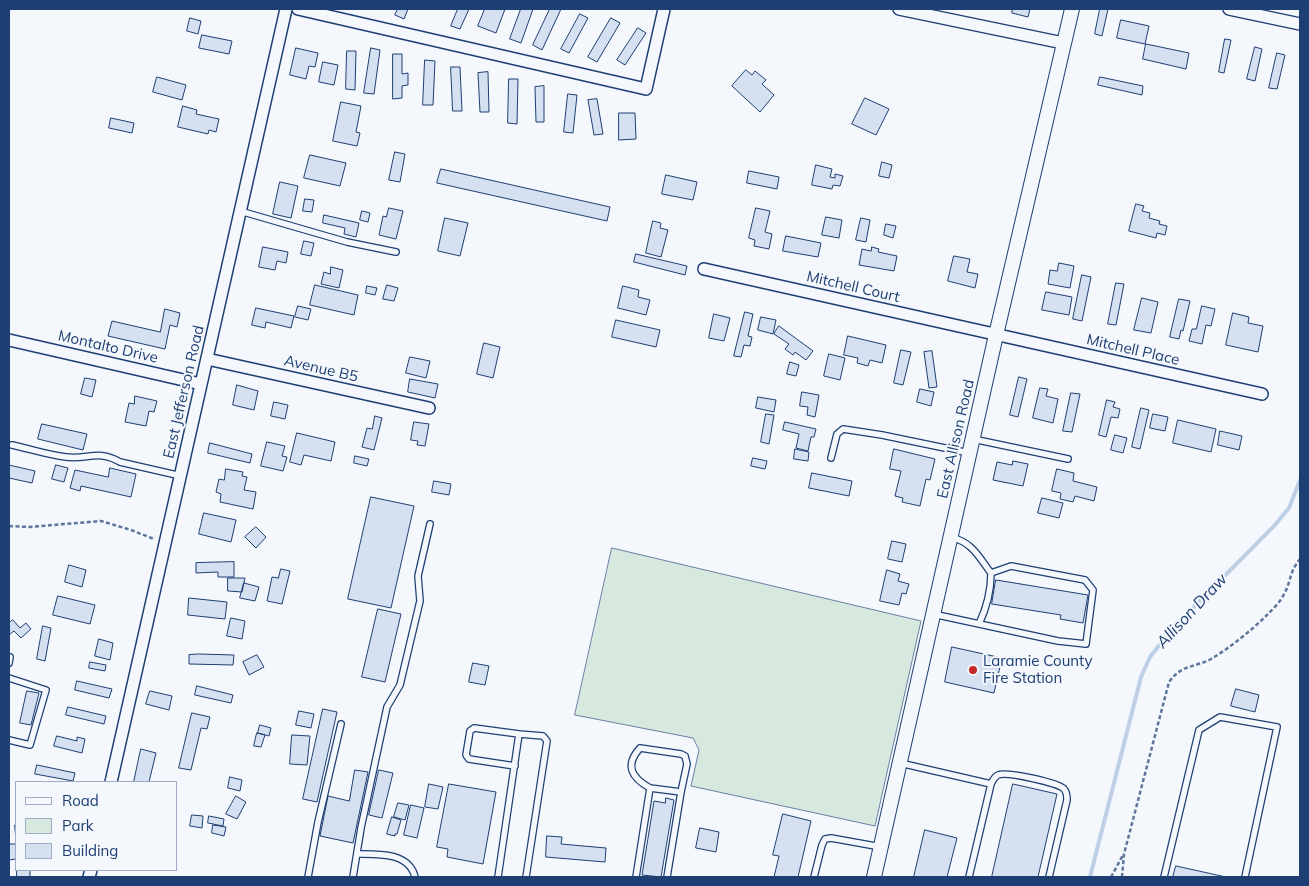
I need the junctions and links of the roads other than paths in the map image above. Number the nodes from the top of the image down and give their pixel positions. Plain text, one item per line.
1 (286, 9) edge
2 (298, 9) edge
3 (664, 9) edge
4 (899, 9) edge
5 (1072, 9) edge
6 (1229, 9) edge
7 (1300, 24) edge
8 (1064, 43) junction
9 (240, 211) junction
10 (396, 252) dead end
11 (704, 269) dead end
12 (996, 335) junction
13 (9, 340) edge
14 (207, 359) junction
15 (202, 384) junction
16 (1262, 394) dead end
17 (429, 408) dead end
18 (973, 439) junction
19 (12, 445) dead end
20 (969, 454) junction
21 (831, 458) dead end
22 (1068, 459) dead end
23 (180, 476) junction
24 (430, 524) dead end
25 (951, 537) junction
26 (991, 573) junction
27 (933, 614) junction
28 (979, 624) junction
29 (9, 657) edge
30 (9, 663) edge
31 (9, 678) edge
32 (341, 724) dead end
33 (519, 734) junction
34 (9, 740) edge
35 (900, 763) junction
36 (515, 766) junction
37 (110, 781) edge
38 (991, 784) junction
39 (650, 788) junction
40 (682, 792) junction
41 (881, 847) junction
42 (357, 854) junction
43 (308, 877) edge
44 (353, 877) edge
45 (414, 877) edge
46 (498, 877) edge
47 (526, 877) edge
48 (636, 877) edge
49 (667, 877) edge
50 (814, 877) edge
51 (874, 877) edge
52 (969, 877) edge
53 (1049, 877) edge
54 (1164, 877) edge
55 (1246, 877) edge

1 - 9 street, East Jefferson Road
2 - 3 street
4 - 8 street
5 - 8 street, East Allison Road
6 - 7 street
8 - 12 street, East Allison Road
9 - 10 lane
9 - 14 street, East Jefferson Road
11 - 12 street, Mitchell Court
12 - 16 street, Mitchell Place
12 - 18 street, East Allison Road
13 - 15 street, Montalto Drive
14 - 15 street, East Jefferson Road
14 - 17 street, Avenue B5
15 - 23 street, East Jefferson Road
18 - 20 street, East Allison Road
18 - 22 lane
19 - 23 lane
20 - 21 lane
20 - 25 street, East Allison Road
23 - 37 street, East Jefferson Road
24 - 42 lane
25 - 26 lane
25 - 27 street, East Allison Road
26 - 28 lane
26 - 28 lane
27 - 28 lane
27 - 35 street, East Allison Road
29 - 30 lane
31 - 34 lane
32 - 43 lane
33 - 36 lane
33 - 36 lane
33 - 47 lane
35 - 38 lane
35 - 41 street, East Allison Road
36 - 46 lane
38 - 52 lane
38 - 53 lane
39 - 40 lane
39 - 40 lane
39 - 48 lane
40 - 49 lane
41 - 50 lane
41 - 51 street, East Allison Road
42 - 44 lane
42 - 45 lane
54 - 55 lane

